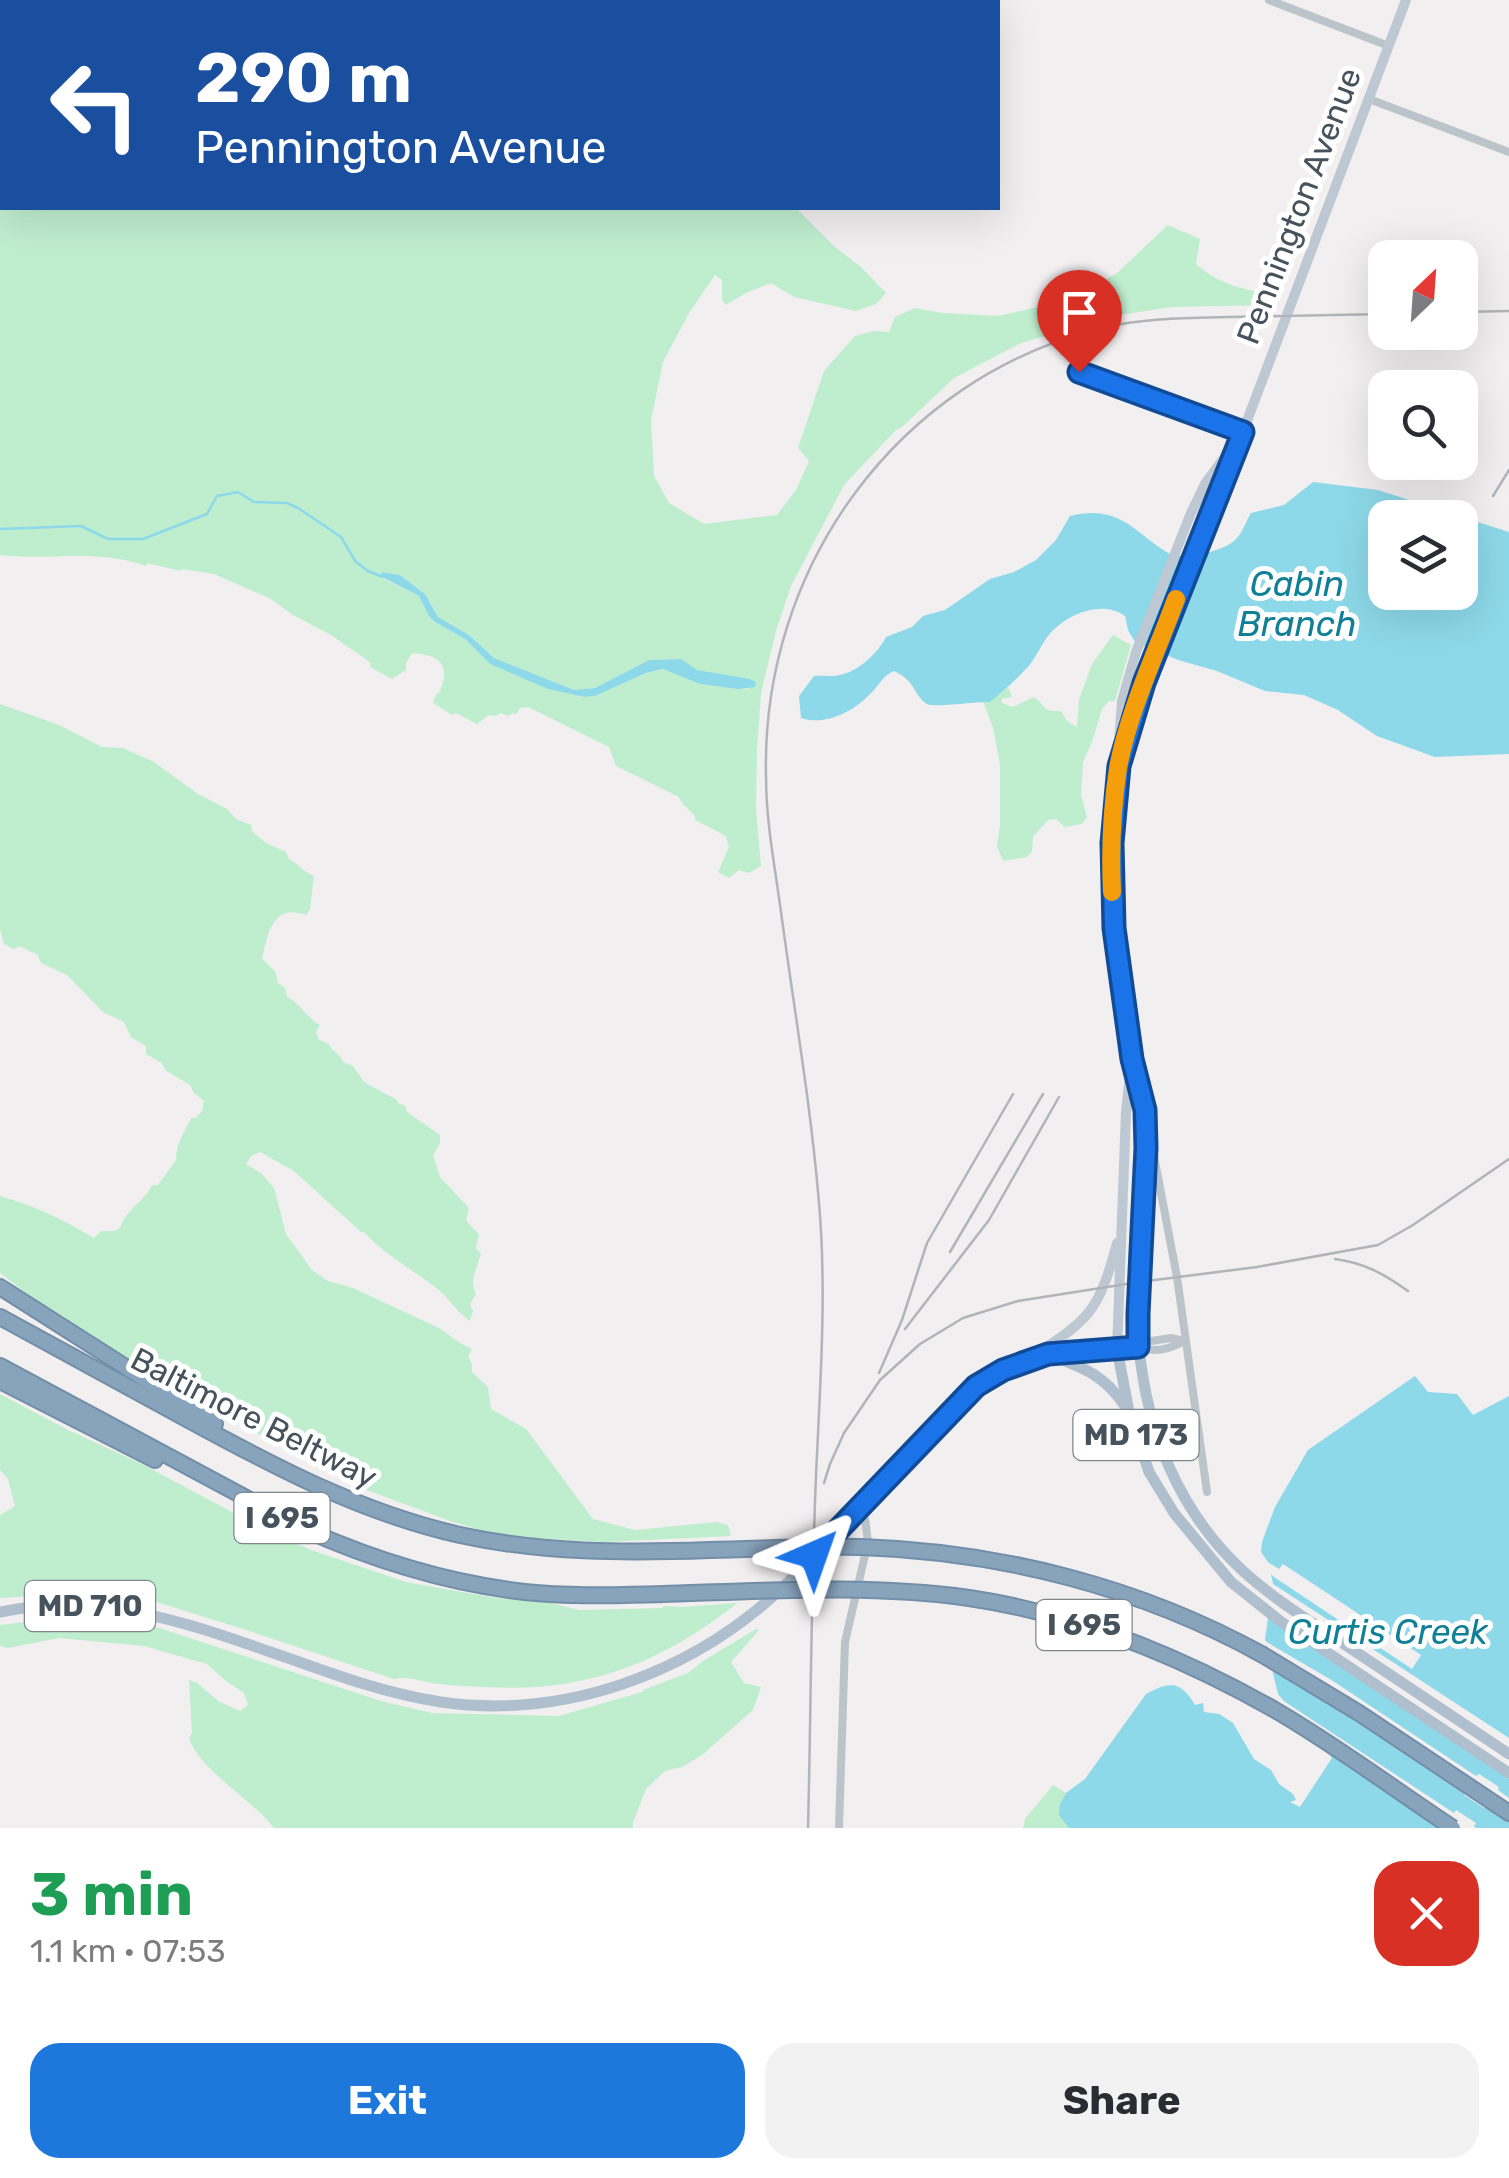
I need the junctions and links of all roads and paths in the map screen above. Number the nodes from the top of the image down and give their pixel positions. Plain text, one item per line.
1 (1270, 0) edge
2 (1406, 0) edge
3 (1389, 46) junction
4 (1369, 99) junction
5 (1509, 152) edge
6 (1079, 372) dead end
7 (1243, 432) junction
8 (1119, 766) junction
9 (1132, 1059) junction
10 (1145, 1110) junction
11 (1122, 1222) junction
12 (0, 1287) edge
13 (0, 1317) edge
14 (1184, 1341) junction
15 (1140, 1347) junction
16 (1117, 1349) junction
17 (1048, 1354) junction
18 (1025, 1361) junction
19 (0, 1366) edge
20 (0, 1381) edge
21 (1129, 1412) junction
22 (1207, 1492) dead end
23 (360, 1505) junction
24 (859, 1506) junction
25 (348, 1548) junction
26 (0, 1612) edge
27 (1509, 1754) edge
28 (1509, 1773) edge
29 (1509, 1814) edge
30 (839, 1828) edge
31 (1453, 1828) edge

1 - 3 street
2 - 3 main road, Pennington Avenue / MD 173
3 - 4 main road, Pennington Avenue / MD 173
4 - 5 street
4 - 7 main road, Pennington Avenue / MD 173
6 - 7 street
7 - 8 main road, Pennington Avenue / MD 173
7 - 8 main road, Pennington Avenue / MD 173
8 - 9 main road, Pennington Avenue / MD 173
9 - 10 main road, Pennington Avenue / MD 173
9 - 11 main road, Pennington Avenue / MD 173
10 - 14 street
10 - 15 main road, Pennington Avenue / MD 173
11 - 16 main road, Pennington Avenue / MD 173
11 - 18 main road
12 - 23 highway
13 - 23 highway, Baltimore Beltway / I 695
14 - 15 street
14 - 22 street
15 - 16 main road, MD 710
15 - 27 main road, Pennington Avenue / MD 173
16 - 17 main road, MD 710
16 - 21 main road, Pennington Avenue / MD 173
17 - 18 main road, MD 710
17 - 21 main road
18 - 24 main road, MD 710
19 - 25 highway, I 695
20 - 25 highway
21 - 28 main road, Pennington Avenue / MD 173
23 - 29 highway, Baltimore Beltway / I 695, bridge
24 - 26 main road, MD 710
24 - 30 street
25 - 31 highway, I 695, bridge

